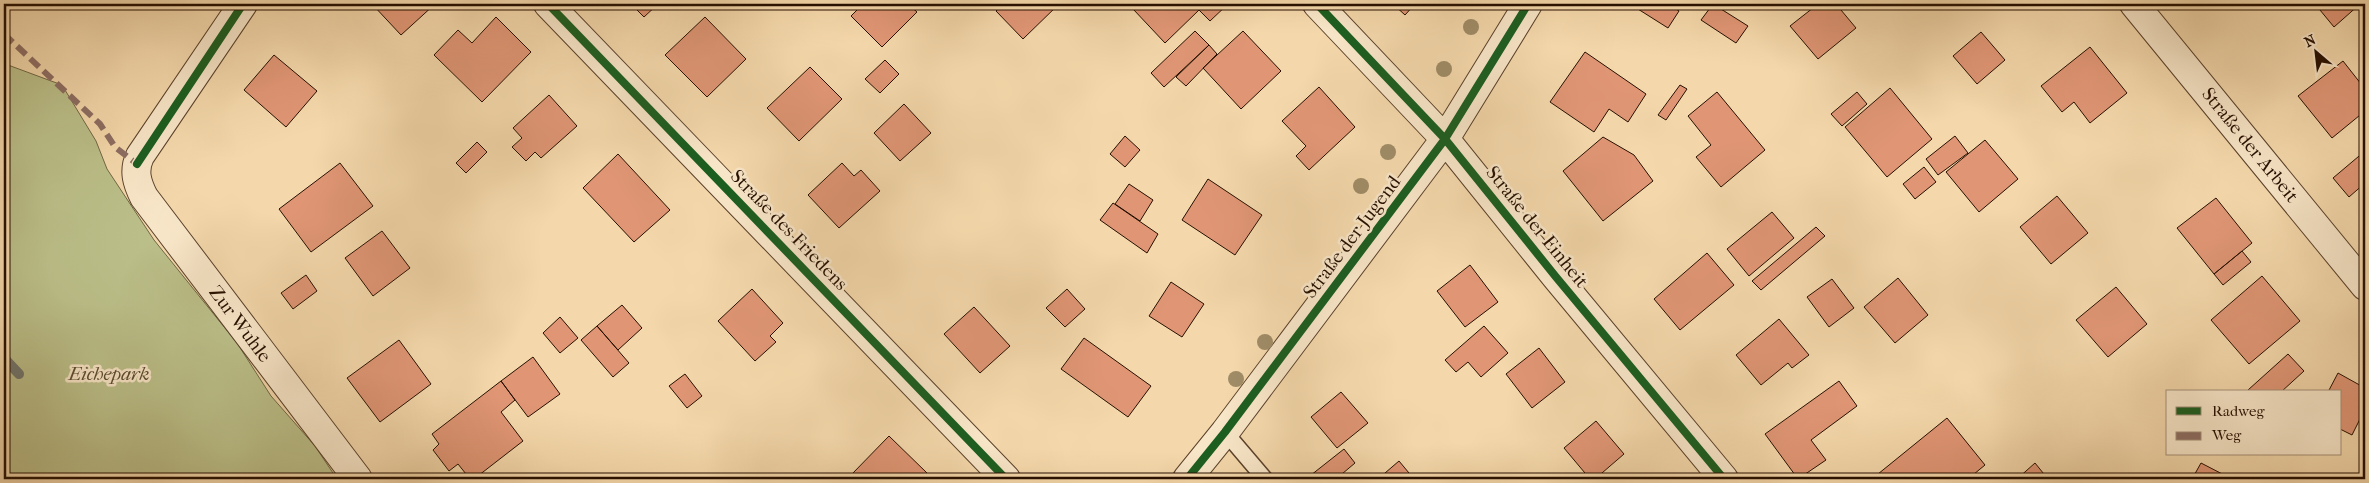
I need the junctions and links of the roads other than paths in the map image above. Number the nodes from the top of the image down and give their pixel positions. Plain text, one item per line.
1 (244, 4) edge
2 (548, 4) edge
3 (1317, 4) edge
4 (1528, 4) edge
5 (2134, 4) edge
6 (1446, 139) junction
7 (2365, 286) edge
8 (1226, 432) junction
9 (358, 479) edge
10 (1006, 479) edge
11 (1187, 479) edge
12 (1265, 479) edge
13 (1724, 479) edge

1 - 9 street, Zur Wuhle
2 - 10 street, Straße des Friedens
3 - 6 street, Straße der Einheit
4 - 6 street, Straße der Jugend
5 - 7 street, Straße der Arbeit
6 - 8 street, Straße der Jugend
6 - 13 street, Straße der Einheit
8 - 11 street, Straße der Jugend
8 - 12 lane

